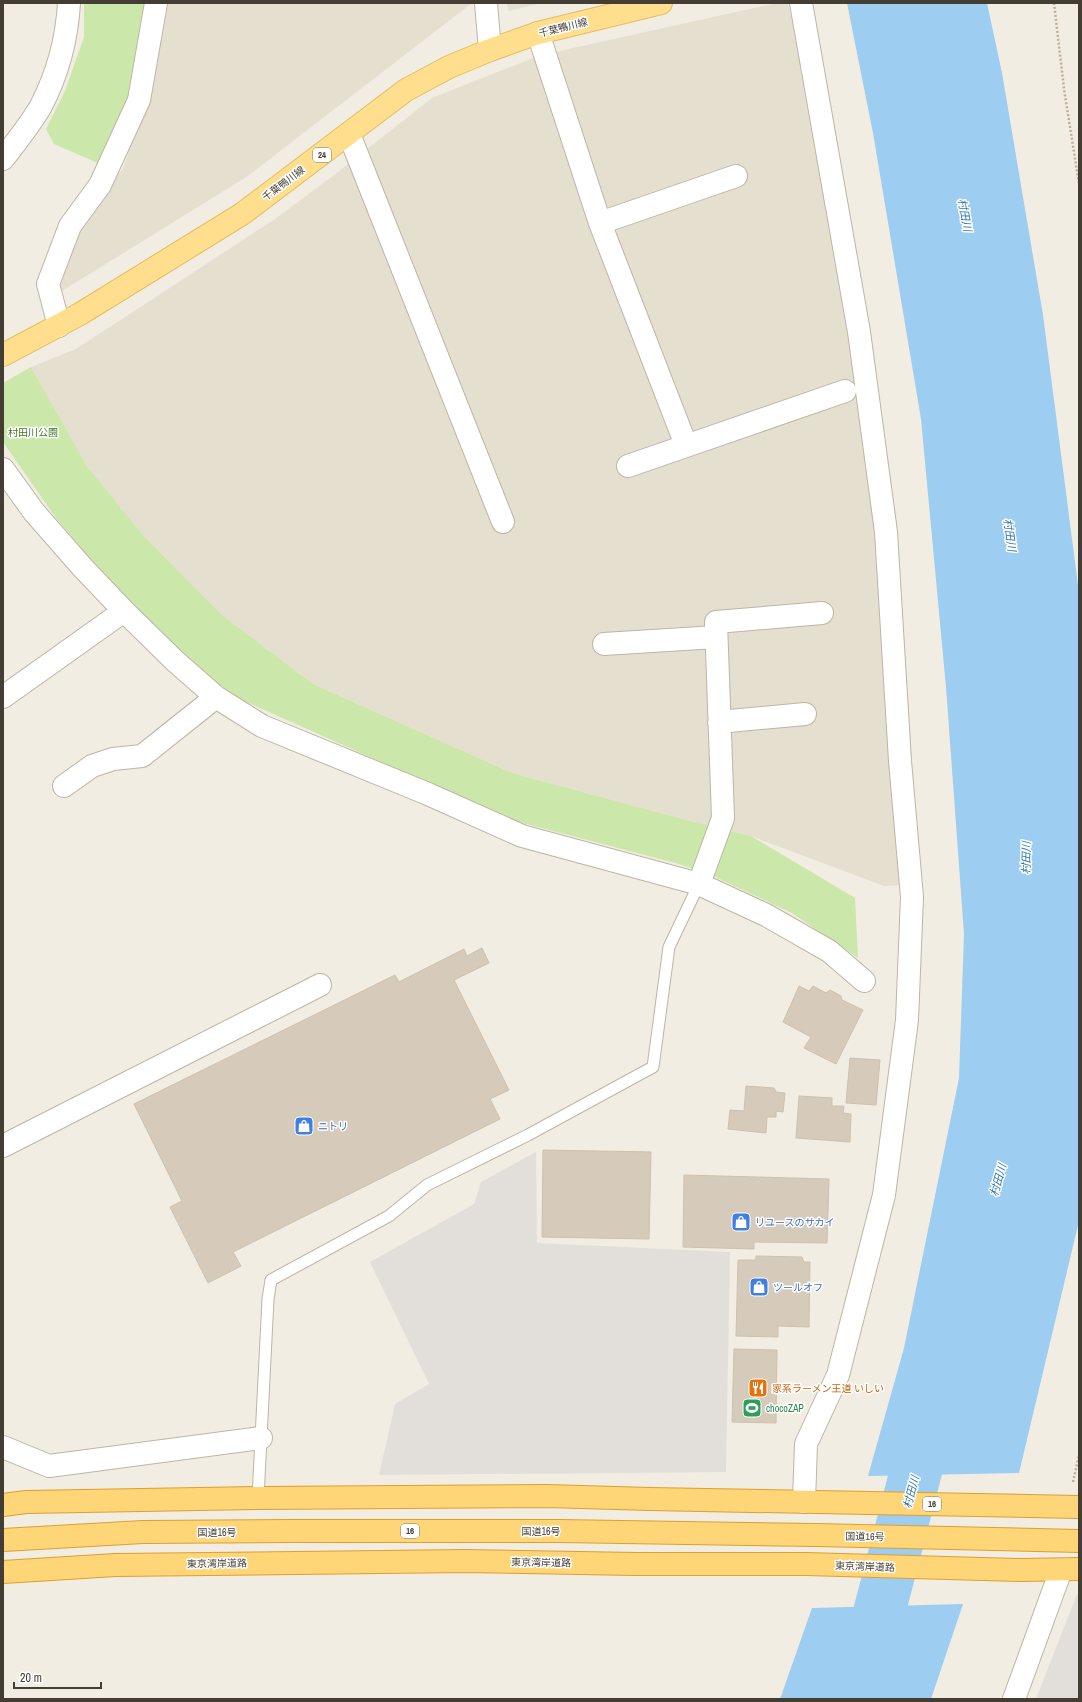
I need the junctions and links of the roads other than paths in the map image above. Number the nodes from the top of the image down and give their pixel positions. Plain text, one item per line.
1 (69, 3) edge
2 (156, 3) edge
3 (486, 3) edge
4 (661, 3) edge
5 (801, 3) edge
6 (538, 33) junction
7 (490, 50) junction
8 (349, 134) junction
9 (7, 148) edge
10 (736, 176) dead end
11 (600, 223) junction
12 (59, 326) junction
13 (3, 354) edge
14 (845, 390) dead end
15 (686, 445) junction
16 (628, 466) dead end
17 (3, 469) edge
18 (503, 522) dead end
19 (124, 611) junction
20 (822, 613) dead end
21 (716, 637) junction
22 (604, 644) dead end
23 (3, 697) edge
24 (216, 697) junction
25 (805, 714) dead end
26 (719, 722) junction
27 (64, 786) dead end
28 (699, 884) junction
29 (864, 982) dead end
30 (320, 984) dead end
31 (3, 1146) edge
32 (261, 1438) junction
33 (3, 1447) edge
34 (3, 1496) edge
35 (258, 1498) junction
36 (26, 1502) junction
37 (814, 1502) junction
38 (3, 1505) edge
39 (1079, 1507) edge
40 (3, 1540) edge
41 (1079, 1541) edge
42 (1070, 1569) edge
43 (9, 1572) edge
44 (1014, 1699) edge

1 - 9 street
2 - 12 street
3 - 7 street
4 - 6 main road, 千葉鴨川線 / 24
5 - 37 street
6 - 7 main road, 千葉鴨川線 / 24
6 - 11 street
7 - 8 main road, 千葉鴨川線 / 24
8 - 12 main road, 千葉鴨川線 / 24
8 - 18 street
10 - 11 street
11 - 15 street
12 - 13 main road, 千葉鴨川線 / 24
14 - 15 street
15 - 16 street
17 - 19 street
19 - 23 street
19 - 24 street
20 - 21 street
21 - 22 street
21 - 26 street
24 - 27 street
24 - 28 street
25 - 26 street
26 - 28 street
28 - 29 street
28 - 32 lane
30 - 31 street
32 - 33 street
32 - 35 lane
34 - 36 highway, 16
35 - 36 highway, 16
35 - 37 highway, 16
36 - 38 highway
37 - 39 highway, 16
40 - 41 highway, 国道16号 / 16
42 - 43 highway, 東京湾岸道路
42 - 44 street

